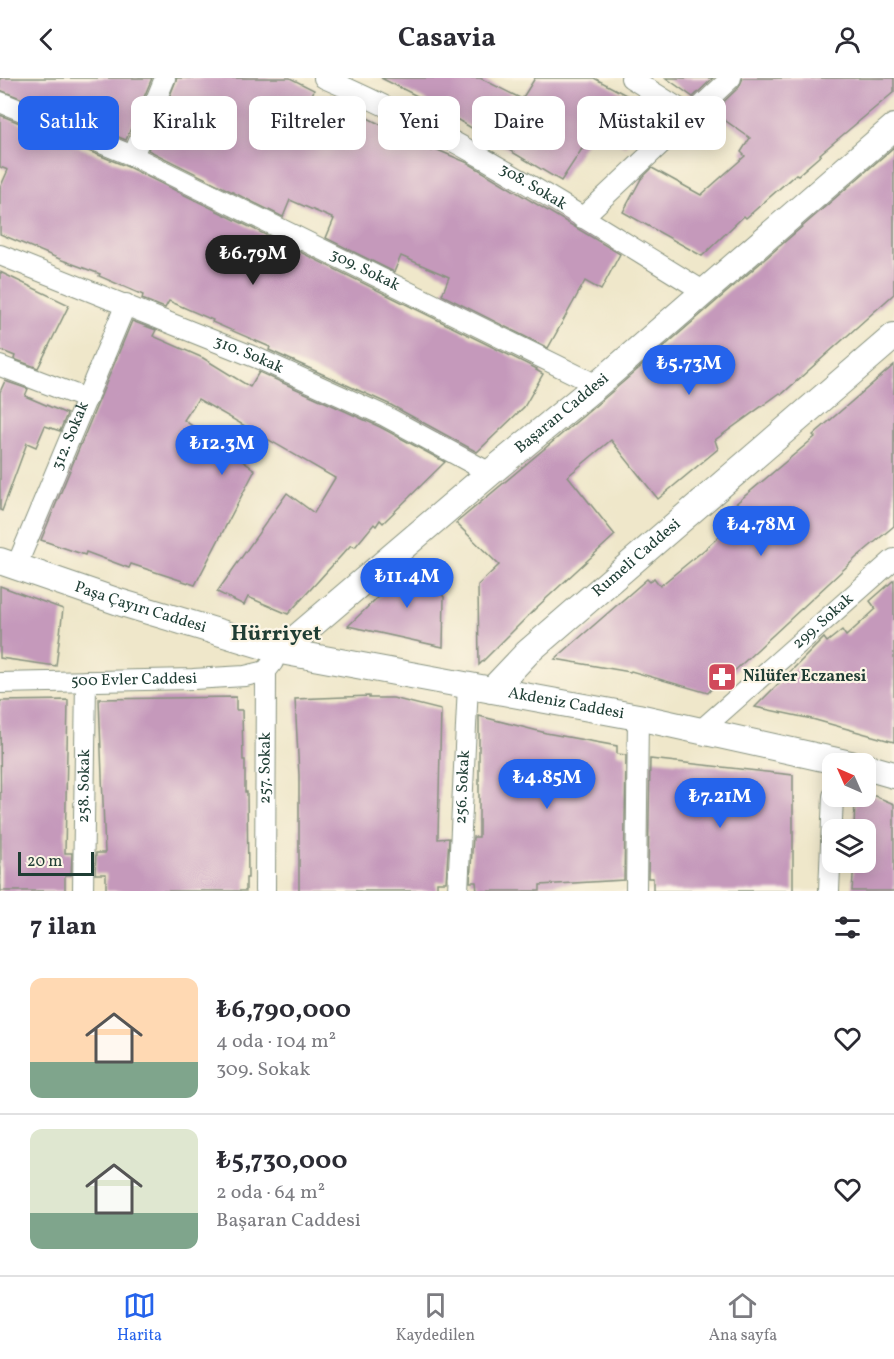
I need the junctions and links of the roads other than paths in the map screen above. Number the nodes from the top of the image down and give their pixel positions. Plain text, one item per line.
1 (165, 78) edge
2 (324, 78) edge
3 (631, 78) edge
4 (731, 78) edge
5 (659, 96) edge
6 (712, 96) edge
7 (0, 102) edge
8 (894, 127) edge
9 (655, 150) edge
10 (133, 156) junction
11 (582, 218) junction
12 (0, 255) edge
13 (703, 291) junction
14 (126, 304) junction
15 (894, 336) edge
16 (0, 366) edge
17 (597, 385) junction
18 (87, 399) junction
19 (490, 473) junction
20 (894, 559) edge
21 (8, 564) edge
22 (274, 661) junction
23 (86, 681) junction
24 (0, 683) edge
25 (468, 685) junction
26 (492, 690) junction
27 (638, 717) junction
28 (700, 731) junction
29 (822, 758) edge
30 (876, 770) edge
31 (894, 775) edge
32 (833, 807) edge
33 (83, 891) edge
34 (265, 891) edge
35 (458, 891) edge
36 (636, 891) edge
37 (830, 891) edge

1 - 10 street
2 - 11 street, 308. Sokak
3 - 5 street
4 - 6 street
7 - 10 street, 309. Sokak
8 - 13 street, Başaran Caddesi
9 - 11 street
10 - 17 street, 309. Sokak
11 - 13 street, 308. Sokak
12 - 14 street, 310. Sokak
13 - 17 street, Başaran Caddesi
14 - 18 street, 312. Sokak
14 - 19 street, 310. Sokak
15 - 26 street, Rumeli Caddesi
16 - 18 street
17 - 19 street, Başaran Caddesi
18 - 21 street, 312. Sokak
19 - 22 street, Başaran Caddesi
20 - 28 street, 299. Sokak
21 - 22 street, Paşa Çayırı Caddesi
22 - 23 street, 500 Evler Caddesi
22 - 25 street, Akdeniz Caddesi
22 - 34 street, 257. Sokak
23 - 24 street, 500 Evler Caddesi
23 - 33 street, 258. Sokak
25 - 26 street, Akdeniz Caddesi
25 - 35 street, 256. Sokak
26 - 27 street, Akdeniz Caddesi
27 - 28 street, Akdeniz Caddesi
27 - 36 street
28 - 29 street, Akdeniz Caddesi
30 - 31 street
32 - 37 street

